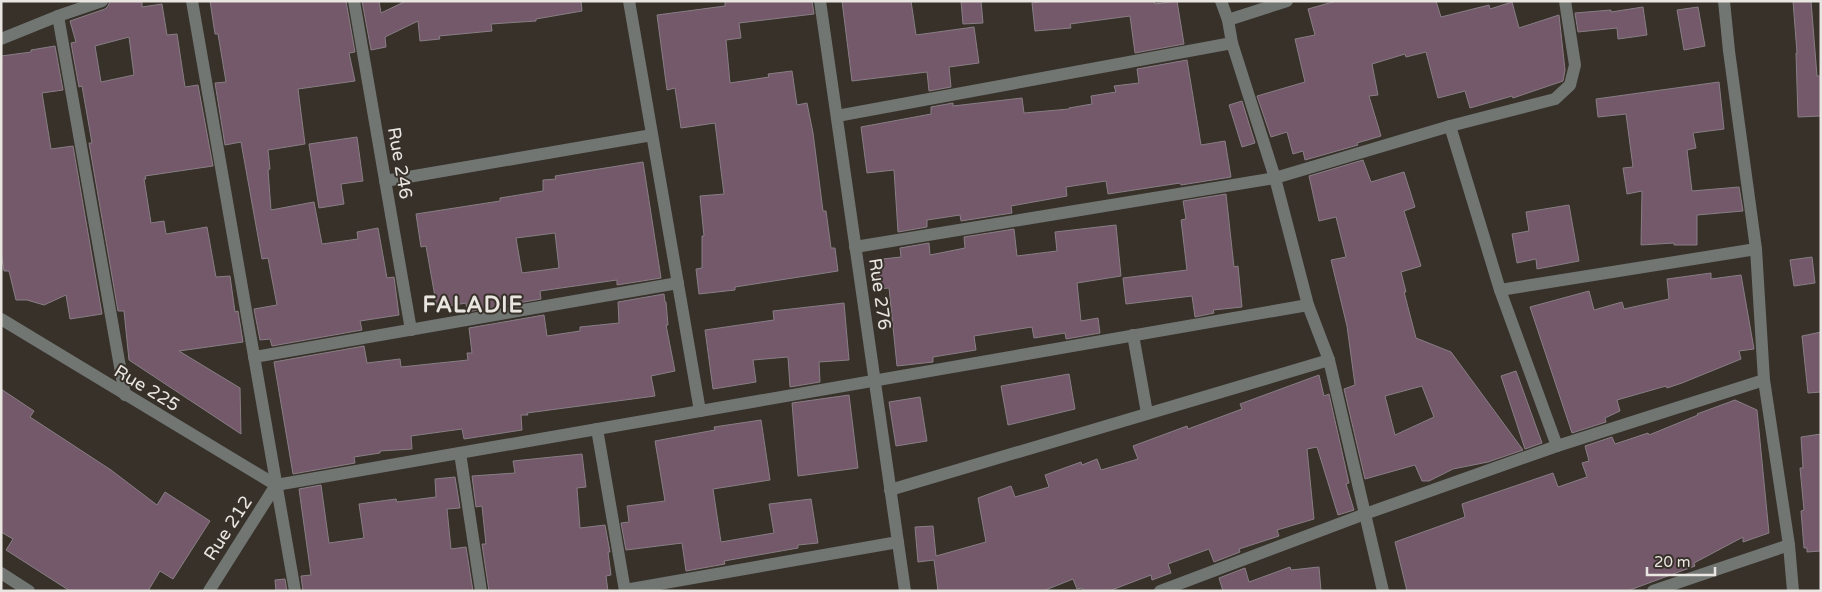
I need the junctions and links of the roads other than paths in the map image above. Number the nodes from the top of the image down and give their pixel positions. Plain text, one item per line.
1 (102, 1) edge
2 (192, 1) edge
3 (354, 1) edge
4 (629, 1) edge
5 (820, 1) edge
6 (1222, 1) edge
7 (1287, 1) edge
8 (1565, 1) edge
9 (1724, 1) edge
10 (58, 16) junction
11 (1228, 20) junction
12 (1, 39) edge
13 (1232, 43) junction
14 (837, 116) junction
15 (1450, 126) junction
16 (652, 135) junction
17 (1275, 178) junction
18 (386, 181) junction
19 (855, 247) junction
20 (1756, 250) junction
21 (678, 283) junction
22 (1500, 290) junction
23 (1308, 304) junction
24 (1, 319) edge
25 (411, 330) junction
26 (1133, 335) junction
27 (254, 357) junction
28 (1329, 360) junction
29 (1764, 380) junction
30 (874, 381) junction
31 (125, 395) junction
32 (700, 411) junction
33 (1147, 413) junction
34 (597, 429) junction
35 (1557, 446) junction
36 (460, 453) junction
37 (276, 485) junction
38 (890, 490) junction
39 (1365, 514) junction
40 (898, 542) junction
41 (1789, 545) junction
42 (1, 573) edge
43 (625, 590) edge
44 (29, 591) edge
45 (209, 591) edge
46 (295, 591) edge
47 (481, 591) edge
48 (905, 591) edge
49 (1160, 591) edge
50 (1384, 591) edge
51 (1653, 591) edge
52 (1792, 591) edge

1 - 10 street
2 - 27 street
3 - 18 street, Rue 246
4 - 16 street
5 - 14 street, Rue 276
6 - 11 street
7 - 11 street
8 - 15 street
9 - 20 street
10 - 12 street
10 - 31 street
11 - 13 street
13 - 14 street
13 - 17 street
14 - 19 street, Rue 276
15 - 17 street
15 - 22 street
16 - 18 street
16 - 21 street
17 - 19 street
17 - 23 street
18 - 25 street, Rue 246
19 - 30 street, Rue 276
20 - 22 street
20 - 29 street
21 - 25 street
21 - 32 street
22 - 35 street
23 - 26 street
23 - 28 street
24 - 31 street, Rue 225
25 - 27 street
26 - 30 street
26 - 33 street
27 - 37 street
28 - 33 street
28 - 39 street
29 - 35 street
29 - 41 street
30 - 32 street
30 - 38 street, Rue 276
31 - 37 street, Rue 225
32 - 34 street
33 - 38 street
34 - 36 street
34 - 43 street
35 - 39 street
36 - 37 street
36 - 47 street
37 - 45 street, Rue 212
37 - 46 street
38 - 40 street, Rue 276
39 - 49 street
39 - 50 street
40 - 43 street
40 - 48 street, Rue 276
41 - 51 street
41 - 52 street
42 - 44 street

